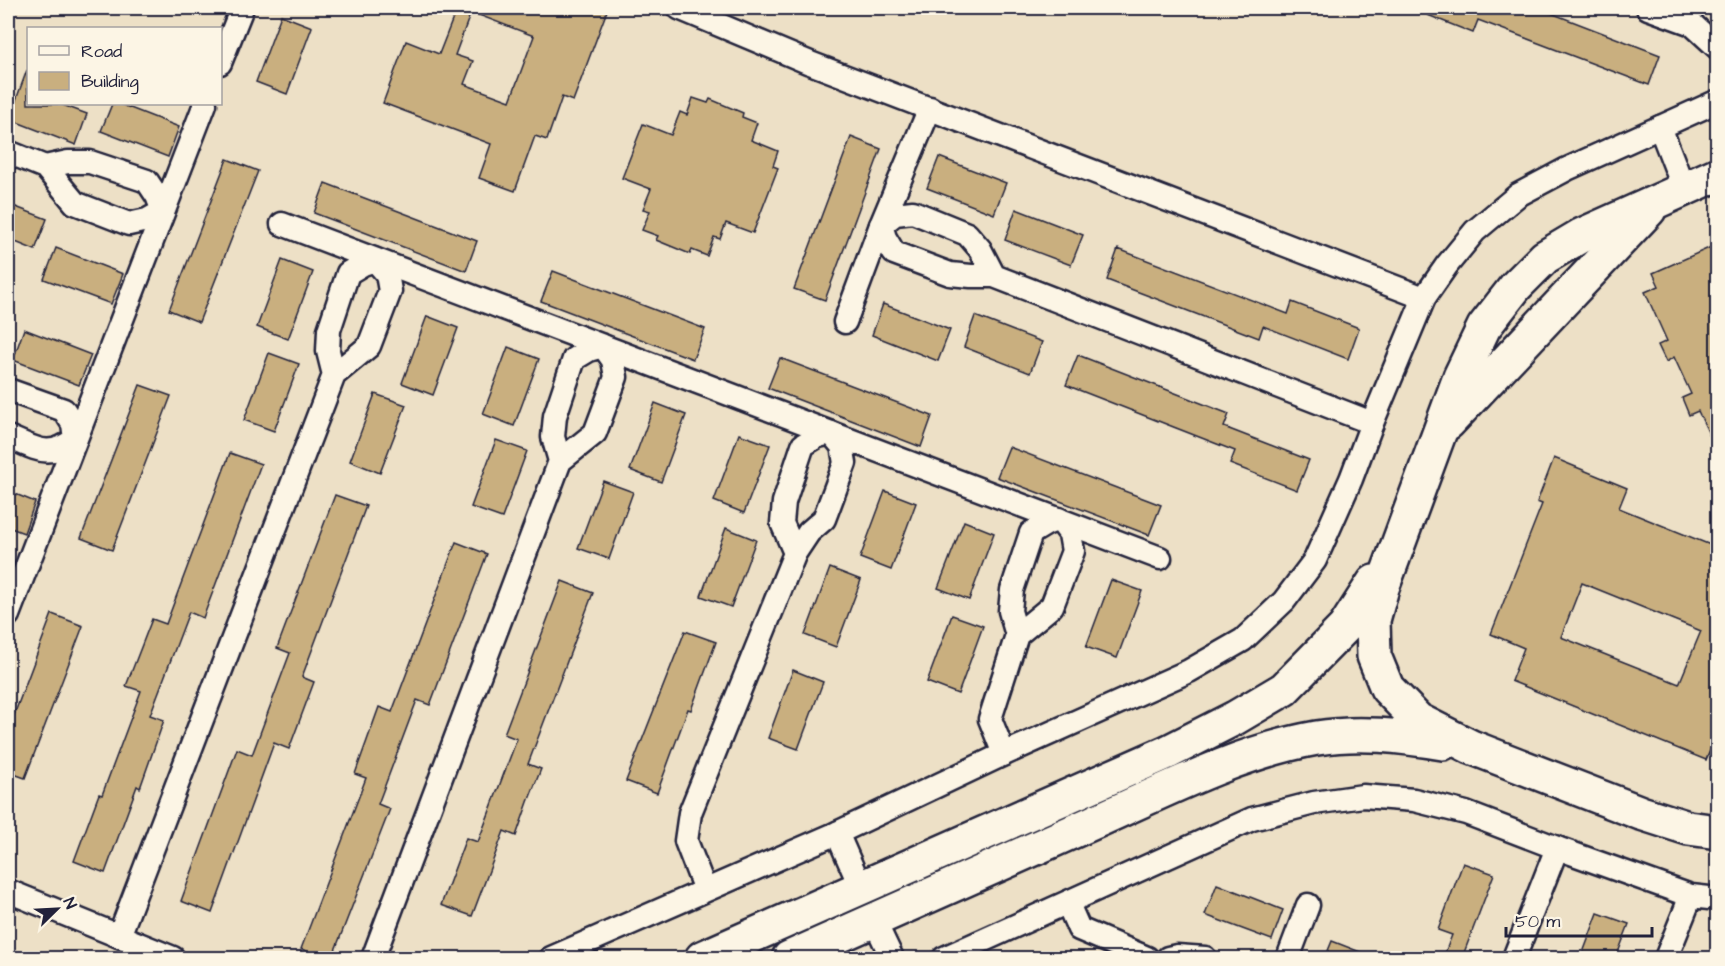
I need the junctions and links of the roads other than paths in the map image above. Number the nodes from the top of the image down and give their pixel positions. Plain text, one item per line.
1 (242, 8) edge
2 (679, 8) edge
3 (1648, 8) edge
4 (1718, 48) edge
5 (222, 58) edge
6 (1718, 101) edge
7 (205, 105) edge
8 (930, 108) junction
9 (1660, 127) junction
10 (8, 152) edge
11 (45, 167) junction
12 (1718, 174) edge
13 (1671, 195) junction
14 (163, 212) junction
15 (282, 224) dead end
16 (881, 225) junction
17 (375, 260) junction
18 (994, 276) junction
19 (1424, 298) junction
20 (845, 322) dead end
21 (603, 346) junction
22 (334, 375) junction
23 (8, 390) edge
24 (1372, 423) junction
25 (831, 433) junction
26 (1437, 435) junction
27 (8, 437) edge
28 (75, 440) junction
29 (560, 461) junction
30 (1059, 519) junction
31 (1399, 543) junction
32 (795, 553) junction
33 (1160, 558) dead end
34 (8, 615) edge
35 (1017, 635) junction
36 (1471, 747) junction
37 (1004, 754) junction
38 (1083, 790) junction
39 (1097, 821) junction
40 (1718, 832) edge
41 (837, 833) junction
42 (1557, 848) junction
43 (861, 888) junction
44 (705, 890) junction
45 (8, 891) edge
46 (1691, 896) junction
47 (1718, 899) edge
48 (1068, 904) junction
49 (1308, 905) dead end
50 (874, 920) junction
51 (119, 936) junction
52 (173, 958) edge
53 (373, 958) edge
54 (551, 958) edge
55 (702, 958) edge
56 (789, 958) edge
57 (892, 958) edge
58 (944, 958) edge
59 (1147, 958) edge
60 (1168, 958) edge
61 (1205, 958) edge
62 (1288, 958) edge
63 (1514, 958) edge
64 (1666, 958) edge

1 - 5 street
2 - 8 street
3 - 4 street
6 - 9 street
7 - 14 street
8 - 16 street
8 - 19 street
9 - 13 street
9 - 19 street
10 - 11 street
11 - 14 street
11 - 14 street
12 - 13 main road
13 - 26 main road
13 - 26 main road
14 - 28 street
15 - 17 street
16 - 18 street
16 - 18 street
16 - 20 street
17 - 21 street
17 - 22 street
17 - 22 street
18 - 24 street
19 - 24 street
21 - 25 street
21 - 29 street
21 - 29 street
22 - 51 street
23 - 28 street
24 - 37 street
25 - 30 street
25 - 32 street
25 - 32 street
26 - 31 main road
27 - 28 street
28 - 34 street
29 - 53 street
30 - 33 street
30 - 35 street
30 - 35 street
31 - 36 main road
31 - 38 main road
32 - 44 street
35 - 37 street
36 - 39 main road
36 - 40 main road
37 - 41 street
38 - 39 main road
38 - 43 main road
39 - 50 main road
41 - 43 street
41 - 44 street
42 - 46 street
42 - 48 street
42 - 63 street
43 - 55 main road
44 - 54 street
45 - 51 street
46 - 47 street
46 - 64 street
48 - 58 street
48 - 59 street
49 - 62 street
50 - 56 main road
50 - 57 street
51 - 52 street
60 - 61 street

